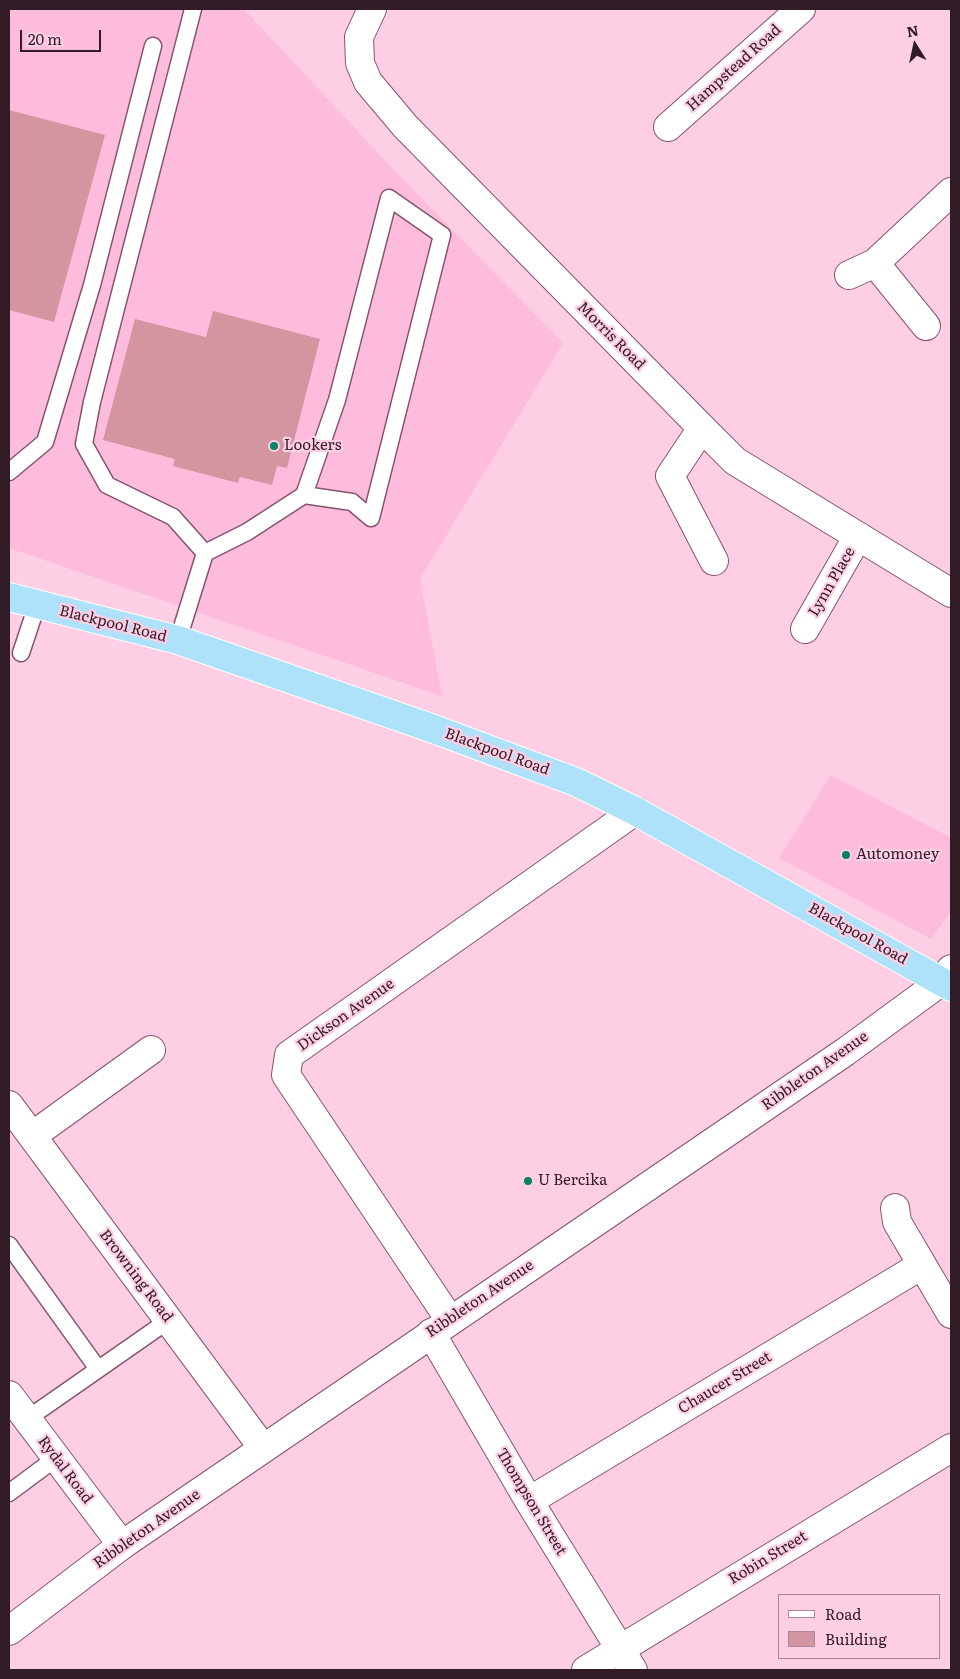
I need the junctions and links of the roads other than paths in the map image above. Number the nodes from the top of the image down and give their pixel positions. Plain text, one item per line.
1 (193, 9) edge
2 (372, 9) edge
3 (801, 9) edge
4 (153, 46) dead end
5 (668, 127) dead end
6 (951, 192) edge
7 (875, 263) junction
8 (849, 275) dead end
9 (926, 326) dead end
10 (702, 428) junction
11 (9, 472) edge
12 (304, 495) junction
13 (858, 536) junction
14 (205, 553) junction
15 (714, 561) dead end
16 (951, 593) edge
17 (9, 597) edge
18 (37, 605) junction
19 (805, 629) dead end
20 (178, 640) junction
21 (22, 653) dead end
22 (635, 811) junction
23 (948, 979) edge
24 (151, 1050) dead end
25 (9, 1105) edge
26 (32, 1136) junction
27 (895, 1208) dead end
28 (9, 1245) edge
29 (922, 1265) junction
30 (951, 1314) edge
31 (169, 1320) junction
32 (440, 1326) junction
33 (98, 1369) junction
34 (9, 1395) edge
35 (27, 1419) junction
36 (263, 1448) junction
37 (951, 1448) edge
38 (56, 1458) junction
39 (9, 1493) edge
40 (529, 1501) junction
41 (122, 1545) junction
42 (9, 1630) edge
43 (626, 1659) edge
44 (586, 1670) edge

1 - 14 lane
2 - 10 street, Morris Road
3 - 5 street, Hampstead Road
4 - 11 lane
6 - 7 street
7 - 8 street
7 - 9 street
10 - 13 street, Morris Road
10 - 15 street
12 - 12 lane
12 - 14 lane
13 - 16 street, Morris Road
13 - 19 street, Lynn Place
14 - 20 lane
17 - 18 highway, Blackpool Road
18 - 20 highway, Blackpool Road
18 - 21 lane
20 - 22 highway, Blackpool Road
22 - 23 highway, Blackpool Road
22 - 32 street, Dickson Avenue
23 - 32 street, Ribbleton Avenue
24 - 26 street
25 - 26 street, Browning Road
26 - 31 street, Browning Road
27 - 29 street
28 - 33 lane
29 - 30 street
29 - 40 street, Chaucer Street
31 - 33 lane
31 - 36 street, Browning Road
32 - 36 street, Ribbleton Avenue
32 - 40 street, Thompson Street
33 - 35 lane
34 - 35 street, Rydal Road
35 - 38 street, Rydal Road
36 - 41 street, Ribbleton Avenue
37 - 43 street, Robin Street
38 - 39 lane
38 - 41 street, Rydal Road
40 - 43 street, Thompson Street
41 - 42 street, Ribbleton Avenue
43 - 44 street, Robin Street

